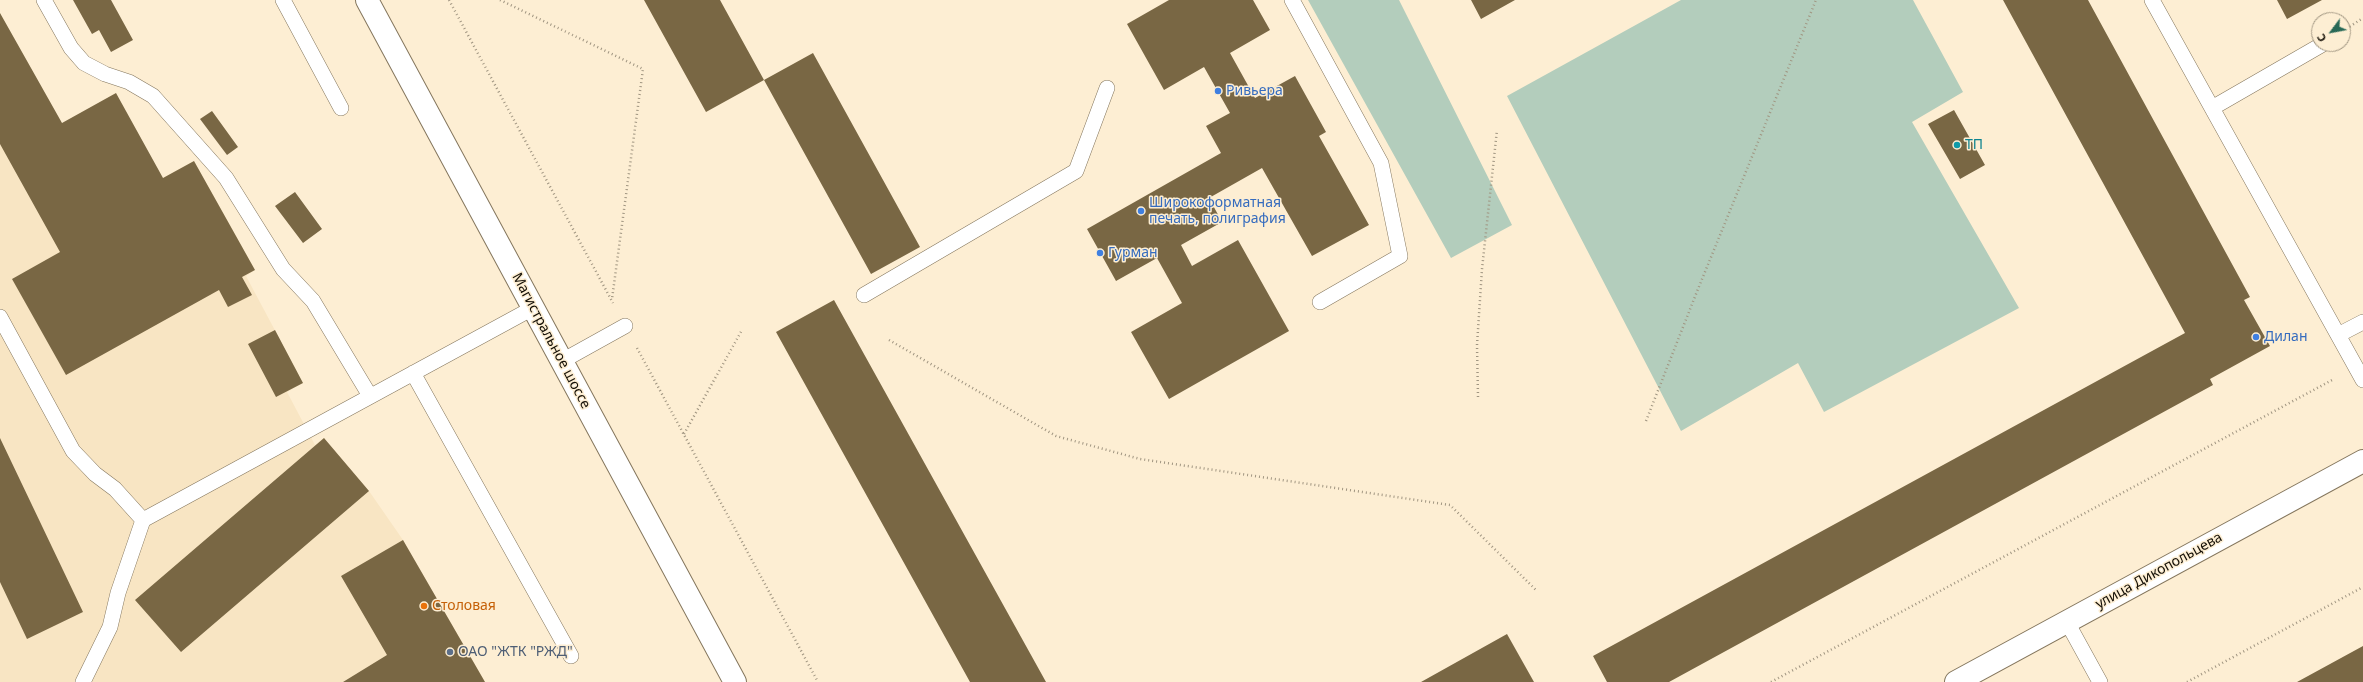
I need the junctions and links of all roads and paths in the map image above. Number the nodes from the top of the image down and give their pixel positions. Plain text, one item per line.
1 (44, 0) edge
2 (283, 0) edge
3 (367, 0) edge
4 (500, 0) edge
5 (1292, 0) edge
6 (1816, 0) edge
7 (2152, 0) edge
8 (2363, 18) edge
9 (2351, 26) edge
10 (2311, 51) edge
11 (1107, 88) dead end
12 (341, 108) dead end
13 (2212, 108) junction
14 (1497, 130) dead end
15 (864, 294) dead end
16 (611, 300) dead end
17 (1320, 302) dead end
18 (533, 308) junction
19 (0, 317) edge
20 (2363, 322) edge
21 (625, 326) dead end
22 (742, 330) dead end
23 (2338, 335) junction
24 (888, 340) dead end
25 (562, 361) junction
26 (413, 373) junction
27 (2359, 374) edge
28 (370, 396) junction
29 (1478, 397) dead end
30 (1646, 421) dead end
31 (684, 434) dead end
32 (2363, 461) edge
33 (143, 520) junction
34 (2363, 587) edge
35 (1537, 591) dead end
36 (2067, 622) junction
37 (572, 656) dead end
38 (83, 682) edge
39 (735, 682) edge
40 (1771, 682) edge
41 (1956, 682) edge
42 (2100, 682) edge
43 (2187, 682) edge

1 - 28 lane
2 - 12 lane
3 - 18 main road, Магистральное шоссе
4 - 16 path
5 - 17 lane
6 - 30 path
7 - 13 lane
8 - 9 path
10 - 13 lane
11 - 15 lane
13 - 23 lane
14 - 29 path
18 - 25 main road, Магистральное шоссе
18 - 26 lane
19 - 33 lane
20 - 23 lane
21 - 25 lane
22 - 31 path
23 - 27 lane
24 - 35 path
25 - 39 main road, Магистральное шоссе
26 - 28 lane
26 - 37 lane
27 - 40 path
28 - 33 lane
32 - 36 main road, улица Дикопольцева
33 - 38 lane
34 - 43 path
36 - 41 main road, улица Дикопольцева
36 - 42 lane

